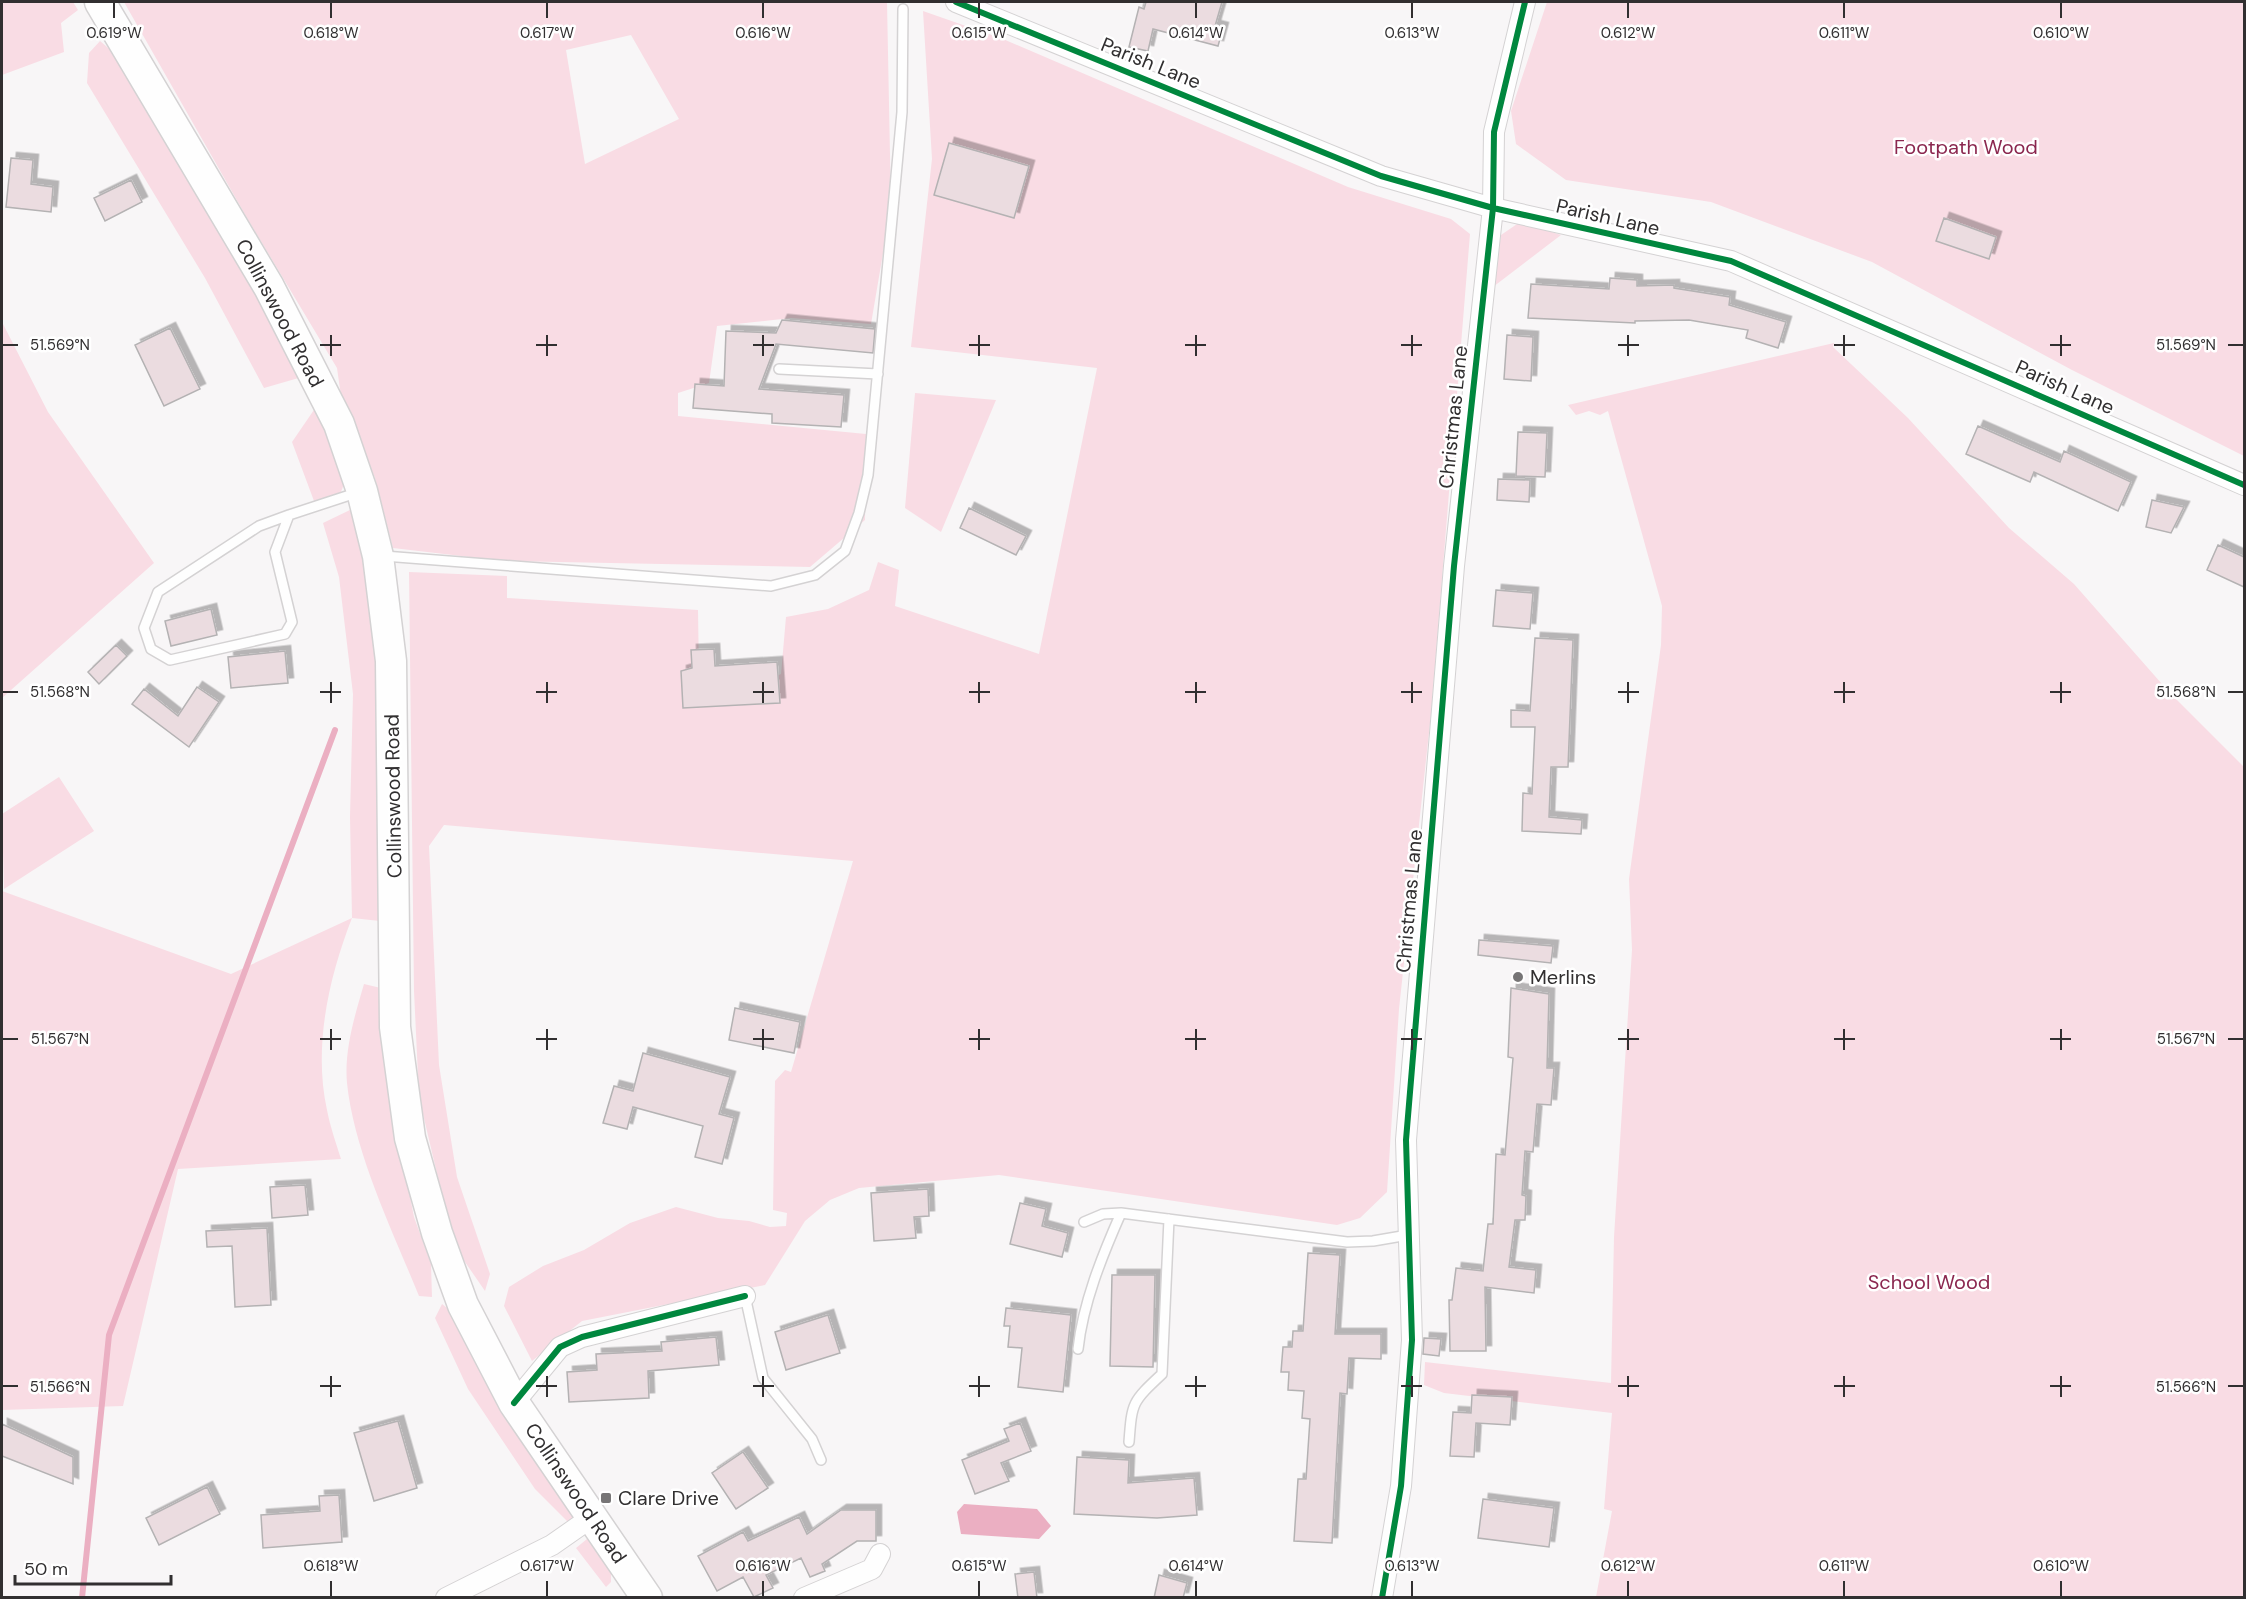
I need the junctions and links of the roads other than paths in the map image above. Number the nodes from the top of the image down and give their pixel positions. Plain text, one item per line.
1 (100, 2) edge
2 (956, 2) edge
3 (1525, 2) edge
4 (903, 9) dead end
5 (1492, 208) junction
6 (779, 369) dead end
7 (878, 374) junction
8 (2244, 484) edge
9 (362, 491) junction
10 (289, 514) junction
11 (378, 556) junction
12 (1120, 1213) junction
13 (1168, 1219) junction
14 (1084, 1222) dead end
15 (1408, 1235) junction
16 (745, 1296) joint
17 (1078, 1350) dead end
18 (514, 1403) junction
19 (1129, 1443) dead end
20 (821, 1460) dead end
21 (592, 1517) junction
22 (880, 1554) dead end
23 (446, 1598) edge
24 (647, 1598) edge
25 (804, 1598) edge
26 (1382, 1598) edge

1 - 9 main road, Collinswood Road
2 - 5 street, Parish Lane
3 - 5 street, Christmas Lane
4 - 7 lane
5 - 8 street, Parish Lane
5 - 15 street, Christmas Lane
6 - 7 lane
7 - 11 lane
9 - 10 lane
9 - 11 main road, Collinswood Road
10 - 10 lane
11 - 18 main road, Collinswood Road
12 - 13 lane
12 - 14 lane
12 - 17 lane
13 - 15 lane
13 - 19 lane
15 - 26 street, Christmas Lane
16 - 18 street
16 - 20 lane
18 - 21 main road, Collinswood Road
21 - 23 street
21 - 24 main road, Collinswood Road
22 - 25 street

